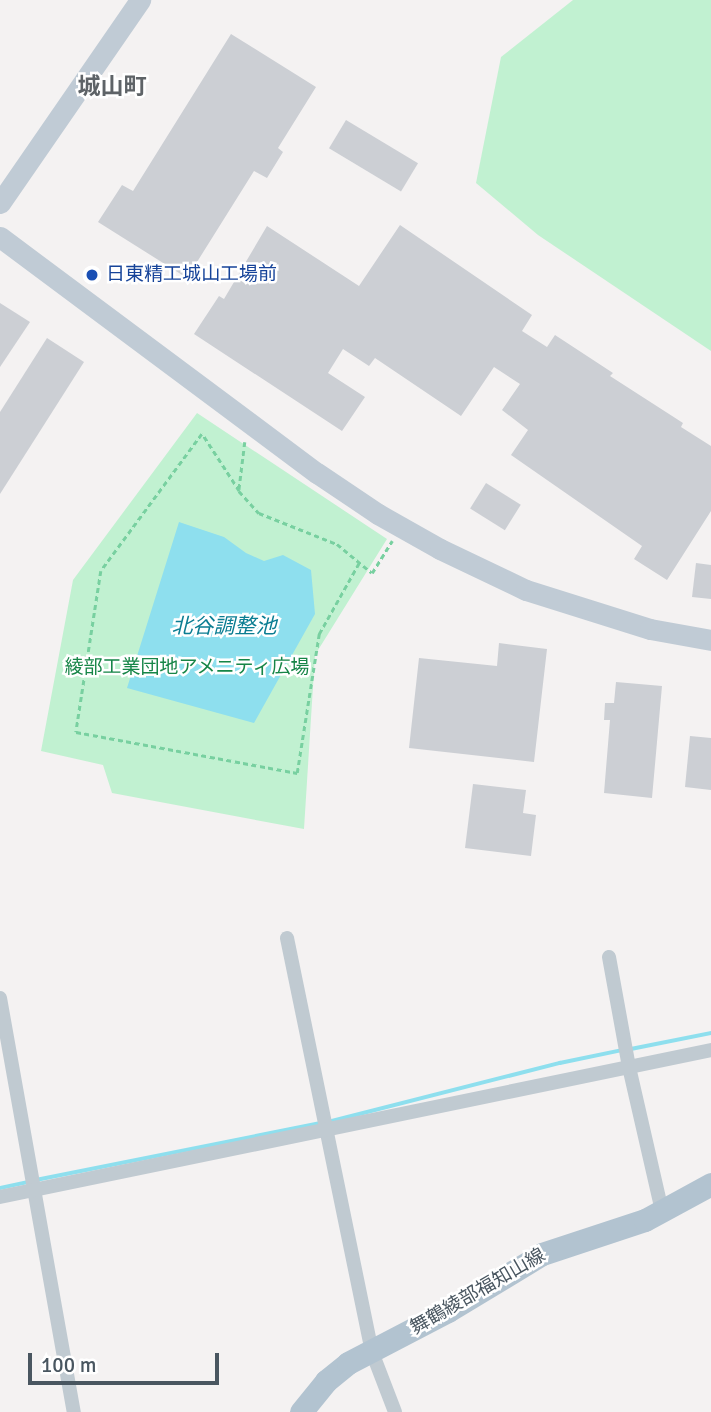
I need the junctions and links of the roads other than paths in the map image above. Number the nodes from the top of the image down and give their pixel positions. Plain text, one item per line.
1 (140, 0) edge
2 (0, 203) edge
3 (0, 237) edge
4 (711, 640) edge
5 (288, 938) dead end
6 (609, 957) dead end
7 (0, 998) edge
8 (711, 1050) edge
9 (629, 1067) junction
10 (327, 1130) junction
11 (711, 1184) edge
12 (32, 1189) junction
13 (0, 1197) edge
14 (662, 1211) junction
15 (372, 1352) junction
16 (74, 1412) edge
17 (301, 1412) edge
18 (395, 1412) edge

1 - 2 street
3 - 4 street
5 - 10 street
6 - 9 street
7 - 12 street
8 - 9 street
9 - 10 street
9 - 14 street
10 - 12 street
10 - 15 street
11 - 14 main road, 舞鶴綾部福知山線
12 - 13 street
12 - 16 street
14 - 15 main road, 舞鶴綾部福知山線
15 - 17 main road, 舞鶴綾部福知山線
15 - 18 street

